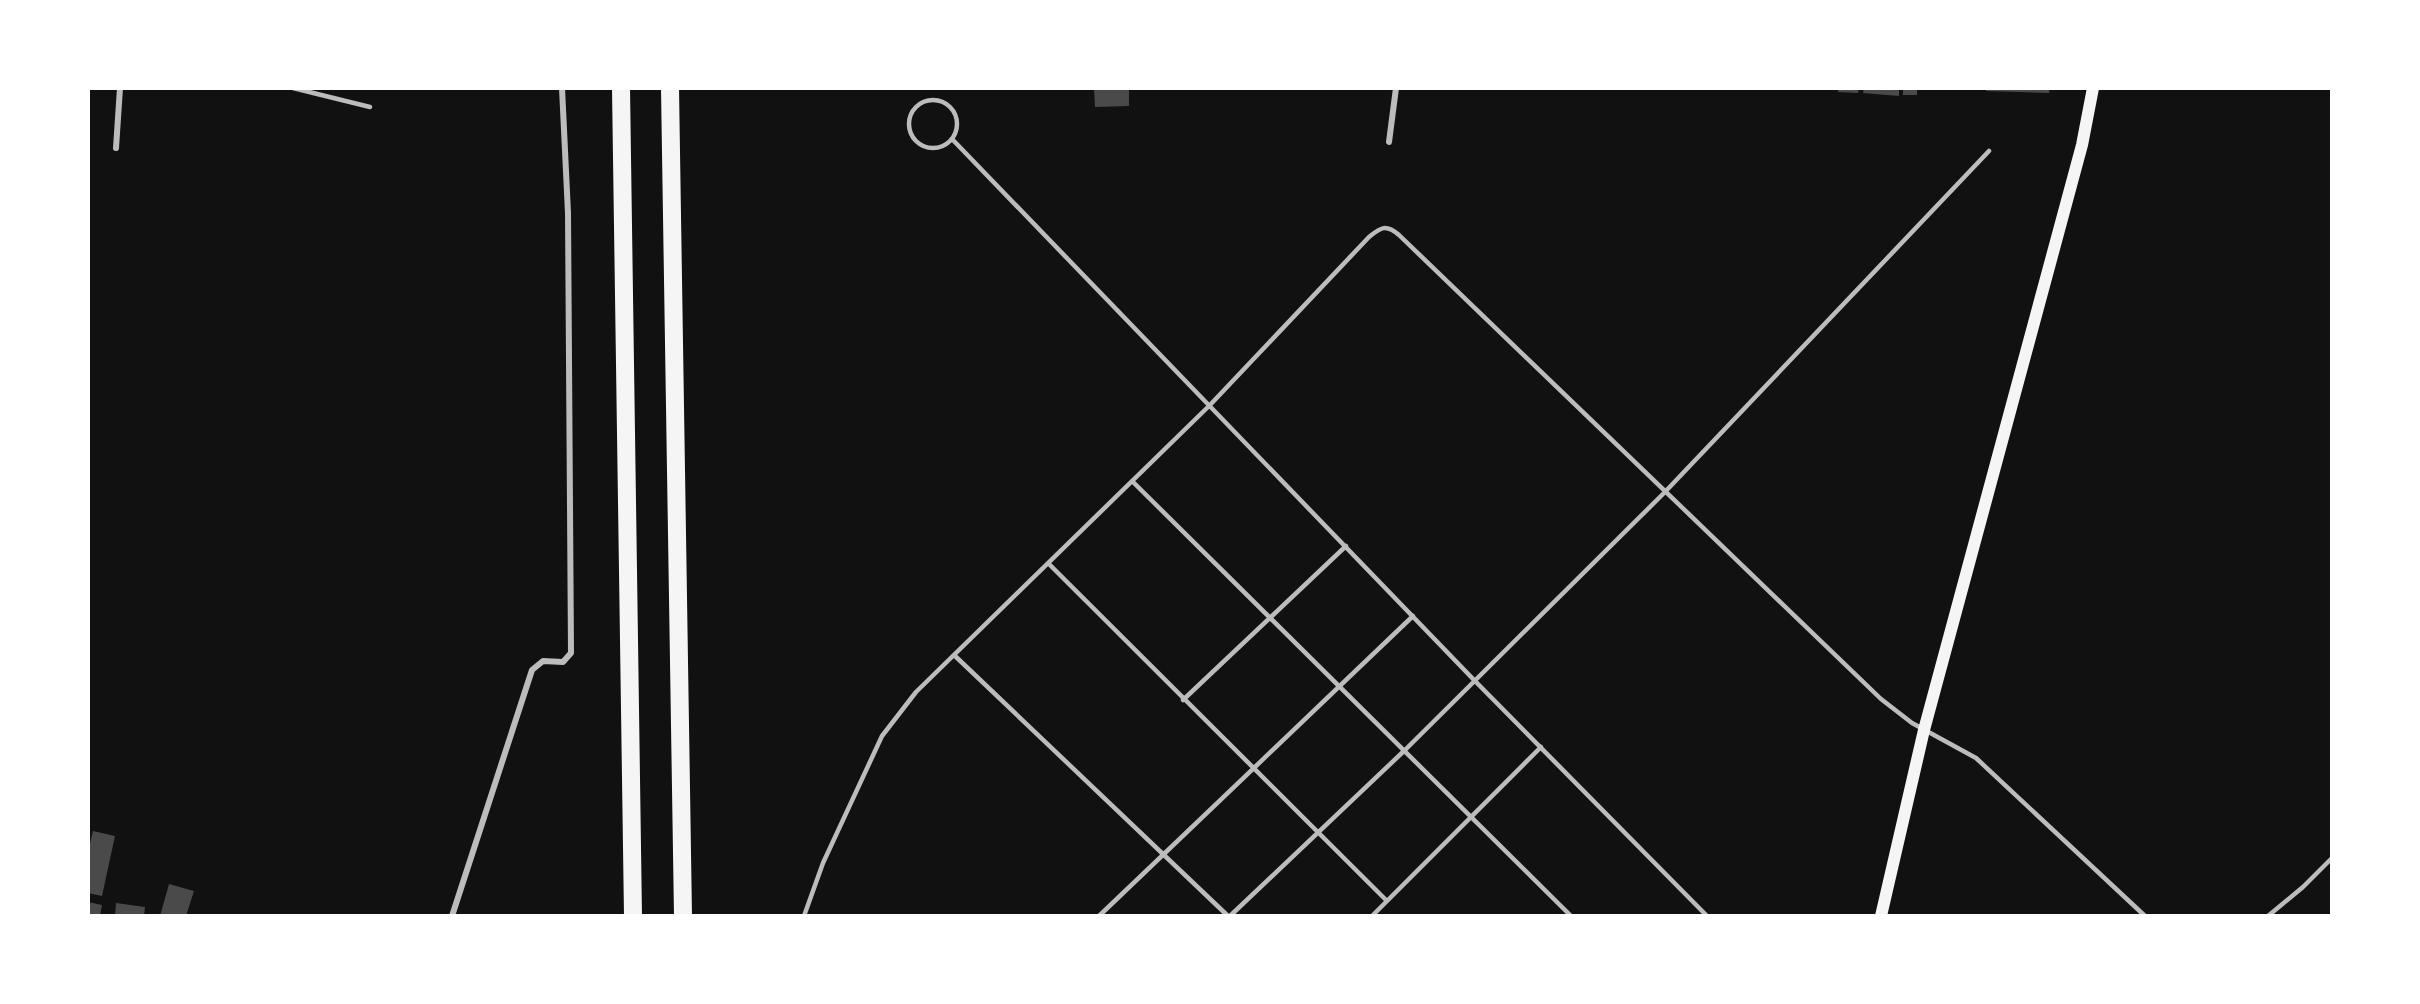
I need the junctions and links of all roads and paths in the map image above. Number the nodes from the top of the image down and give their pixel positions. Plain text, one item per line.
1 (120, 88) edge
2 (293, 88) edge
3 (562, 88) edge
4 (621, 88) edge
5 (670, 88) edge
6 (1396, 88) edge
7 (2093, 88) edge
8 (370, 107) dead end
9 (952, 139) junction
10 (1389, 142) dead end
11 (116, 148) dead end
12 (1989, 151) dead end
13 (1210, 405) junction
14 (1132, 481) junction
15 (1664, 493) junction
16 (1346, 546) junction
17 (1048, 564) junction
18 (1413, 616) junction
19 (1271, 617) junction
20 (954, 655) junction
21 (1475, 681) junction
22 (1341, 685) junction
23 (1184, 700) junction
24 (1924, 730) junction
25 (1541, 747) junction
26 (1405, 750) junction
27 (1252, 770) junction
28 (1472, 818) junction
29 (1317, 834) junction
30 (1163, 855) junction
31 (2331, 858) edge
32 (1387, 902) junction
33 (452, 915) edge
34 (633, 915) edge
35 (683, 915) edge
36 (804, 915) edge
37 (1099, 915) edge
38 (1229, 915) edge
39 (1372, 915) edge
40 (1571, 915) edge
41 (1707, 915) edge
42 (1881, 915) edge
43 (2145, 915) edge
44 (2268, 915) edge

1 - 11 street
2 - 8 lane
3 - 33 street
4 - 34 highway
5 - 35 highway
6 - 10 street
7 - 24 main road
9 - 9 lane
9 - 13 lane
12 - 15 lane
13 - 14 lane
13 - 15 lane
13 - 16 lane
14 - 17 lane
14 - 19 lane
15 - 21 lane
15 - 24 lane
16 - 18 lane
16 - 19 lane
17 - 20 lane
17 - 23 lane
18 - 21 lane
18 - 22 lane
19 - 22 lane
19 - 23 lane
20 - 30 lane
20 - 36 lane
21 - 25 lane
21 - 26 lane
22 - 26 lane
22 - 27 lane
23 - 27 lane
24 - 42 main road
24 - 43 lane
25 - 28 lane
25 - 41 lane
26 - 28 lane
26 - 29 lane
27 - 29 lane
27 - 30 lane
28 - 32 lane
28 - 40 lane
29 - 32 lane
29 - 38 lane
30 - 37 lane
30 - 38 lane
31 - 44 lane
32 - 39 lane

